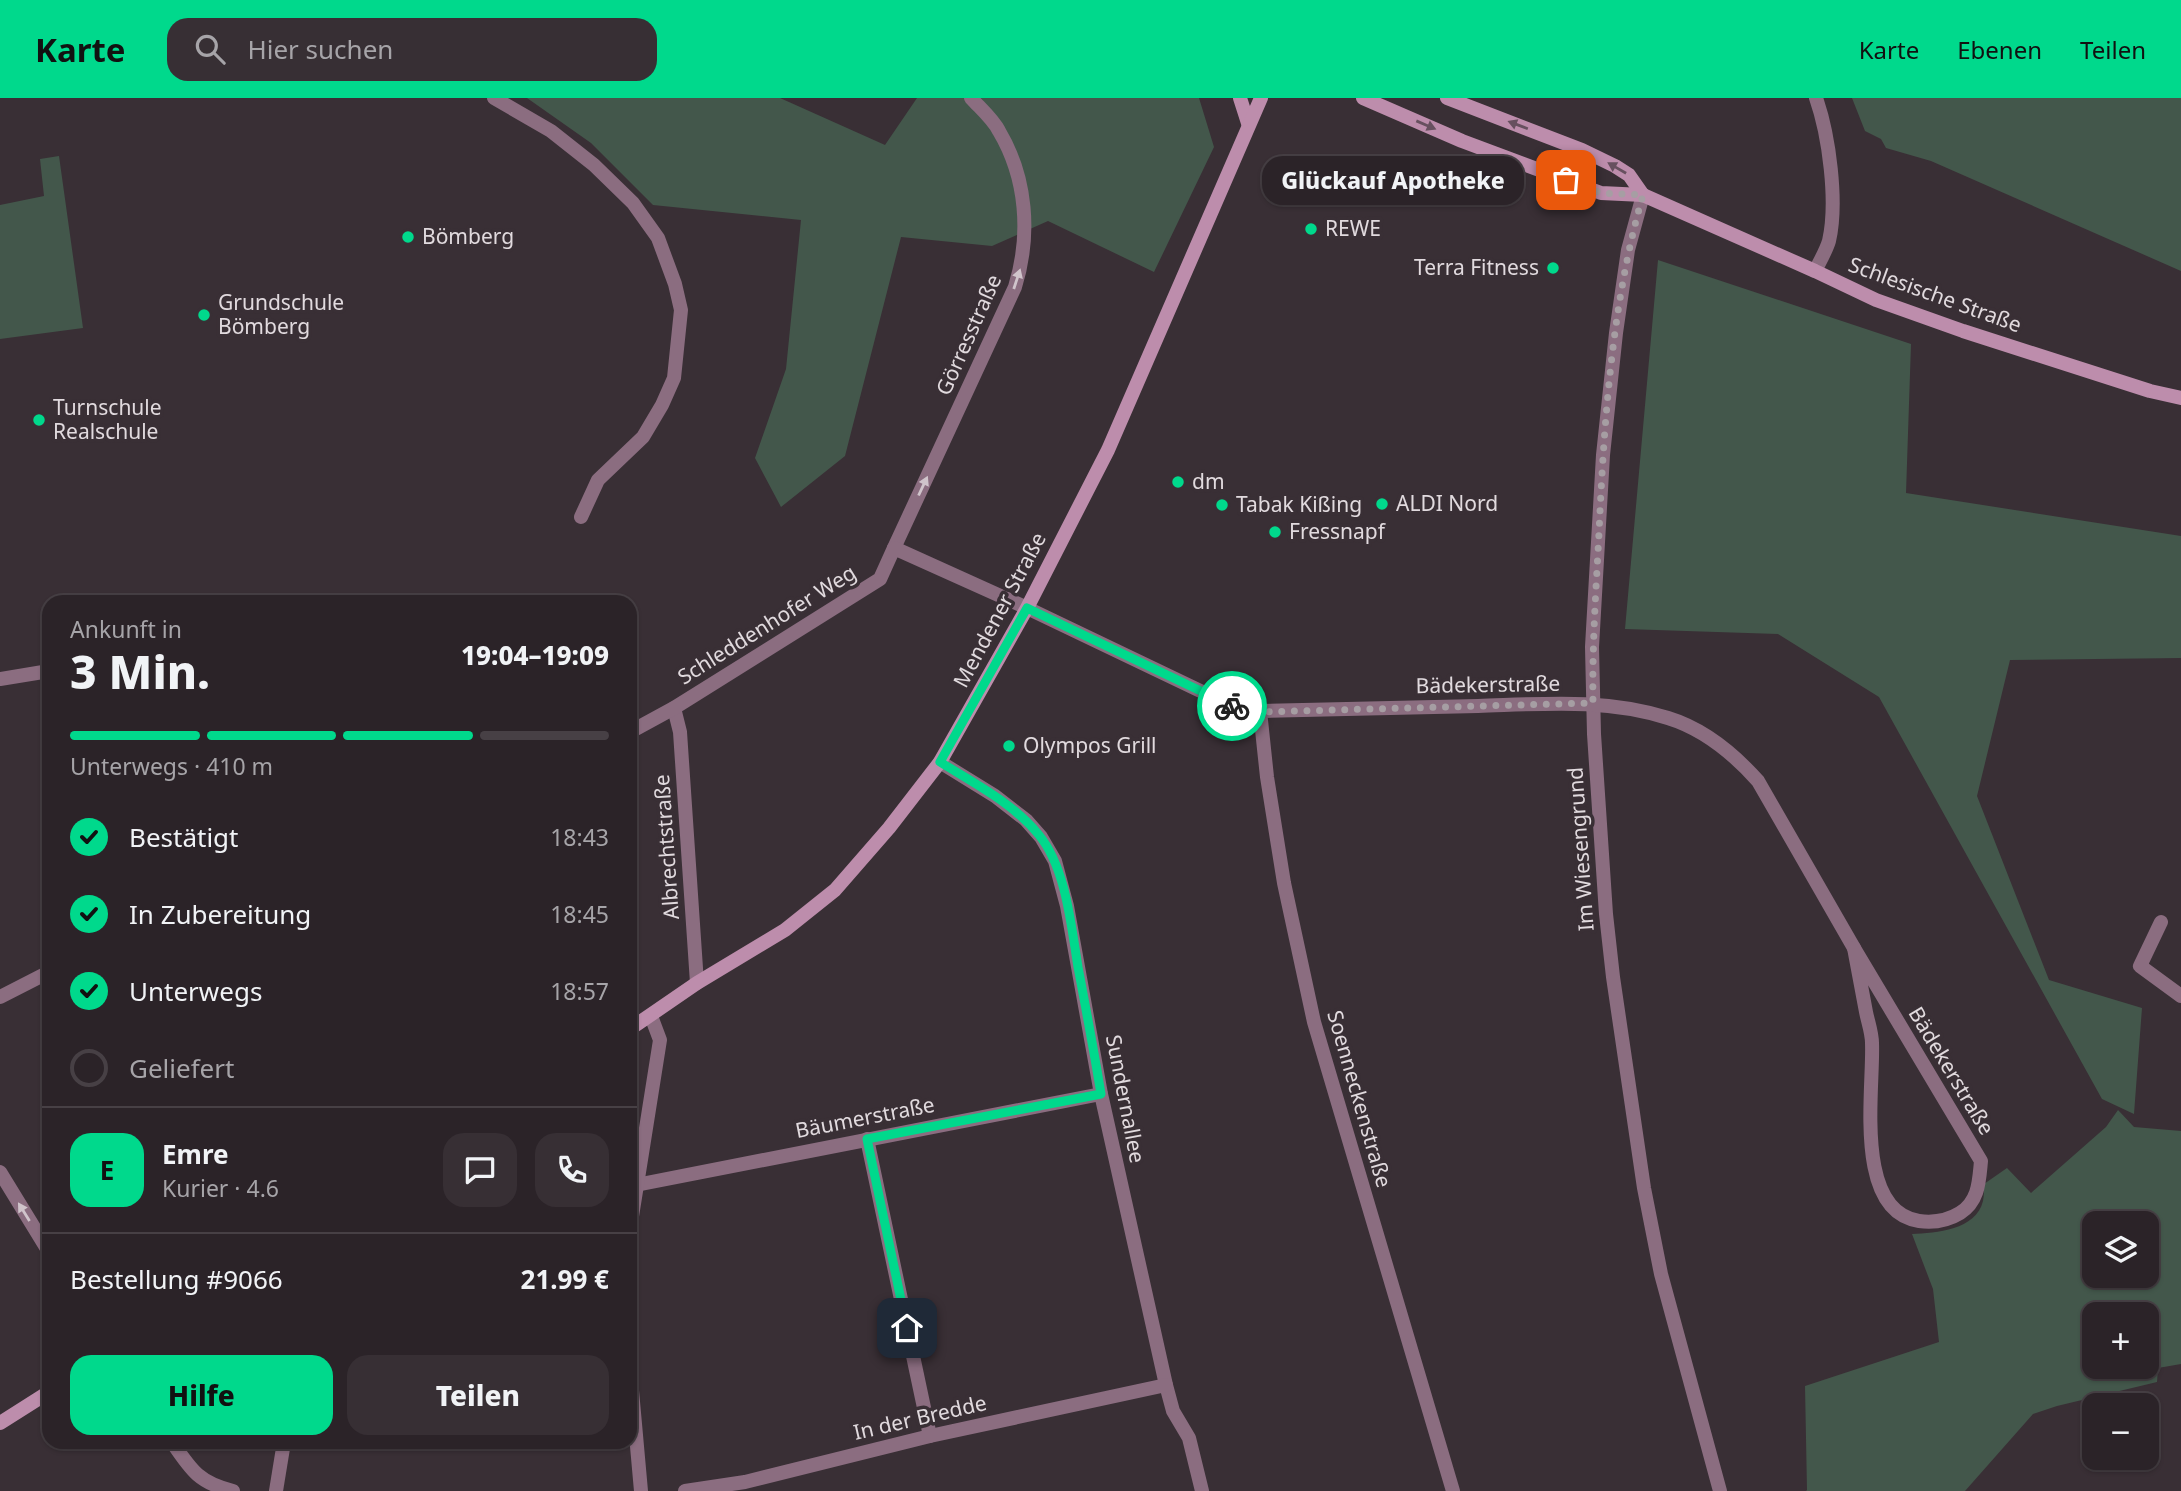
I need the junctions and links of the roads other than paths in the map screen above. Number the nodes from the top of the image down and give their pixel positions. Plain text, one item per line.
1 (494, 98) edge
2 (971, 98) edge
3 (1240, 98) edge
4 (1261, 98) edge
5 (1363, 98) edge
6 (1447, 98) edge
7 (1816, 98) edge
8 (1248, 123) junction
9 (1643, 195) junction
10 (1815, 271) junction
11 (2181, 398) edge
12 (581, 517) dead end
13 (894, 548) junction
14 (1027, 608) junction
15 (42, 672) edge
16 (0, 679) edge
17 (1593, 703) junction
18 (674, 708) junction
19 (1260, 712) junction
20 (637, 728) edge
21 (940, 762) junction
22 (2161, 922) dead end
23 (1854, 948) junction
24 (42, 976) edge
25 (697, 983) junction
26 (2181, 996) edge
27 (0, 997) edge
28 (651, 1016) junction
29 (637, 1025) edge
30 (1101, 1094) junction
31 (867, 1139) junction
32 (0, 1172) edge
33 (637, 1179) edge
34 (637, 1185) edge
35 (42, 1241) edge
36 (1166, 1385) junction
37 (42, 1396) edge
38 (0, 1423) edge
39 (929, 1436) junction
40 (637, 1446) edge
41 (177, 1449) edge
42 (283, 1449) edge
43 (233, 1491) edge
44 (276, 1491) edge
45 (641, 1491) edge
46 (685, 1491) edge
47 (1202, 1491) edge
48 (1452, 1491) edge
49 (1720, 1491) edge

1 - 12 street
13 -> 2 street, Görresstraße
3 - 8 main road
4 - 8 main road, Mendener Straße
5 -> 9 main road, Schlesische Straße
9 -> 6 main road, Schlesische Straße
7 - 10 street
8 - 14 main road, Mendener Straße
9 - 10 main road, Schlesische Straße
9 - 17 street, Im Wiesengrund
10 - 11 main road, Schlesische Straße
13 - 14 street
13 - 18 street, Schleddenhofer Weg
14 - 19 street, Bädekerstraße
14 - 21 main road, Mendener Straße
15 - 16 street
17 - 19 street, Bädekerstraße
17 - 23 street, Bädekerstraße
17 - 49 street, Im Wiesengrund
18 - 20 street, Schleddenhofer Weg
18 - 25 street, Albrechtstraße
19 - 48 street, Soenneckenstraße
21 - 25 main road, Mendener Straße
21 - 30 street, Sundernallee
22 - 26 street
23 - 23 street, Bädekerstraße
24 - 27 street
25 - 28 main road, Mendener Straße
28 - 29 main road, Mendener Straße
28 - 33 street
30 - 31 street, Bäumerstraße
30 - 36 street, Sundernallee
31 - 34 street, Bäumerstraße
31 - 39 street
35 -> 32 street
36 - 39 street, In der Bredde
36 - 47 street, Sundernallee
37 - 38 main road
39 - 46 street, In der Bredde
40 - 45 street
41 - 43 street
42 - 44 street

